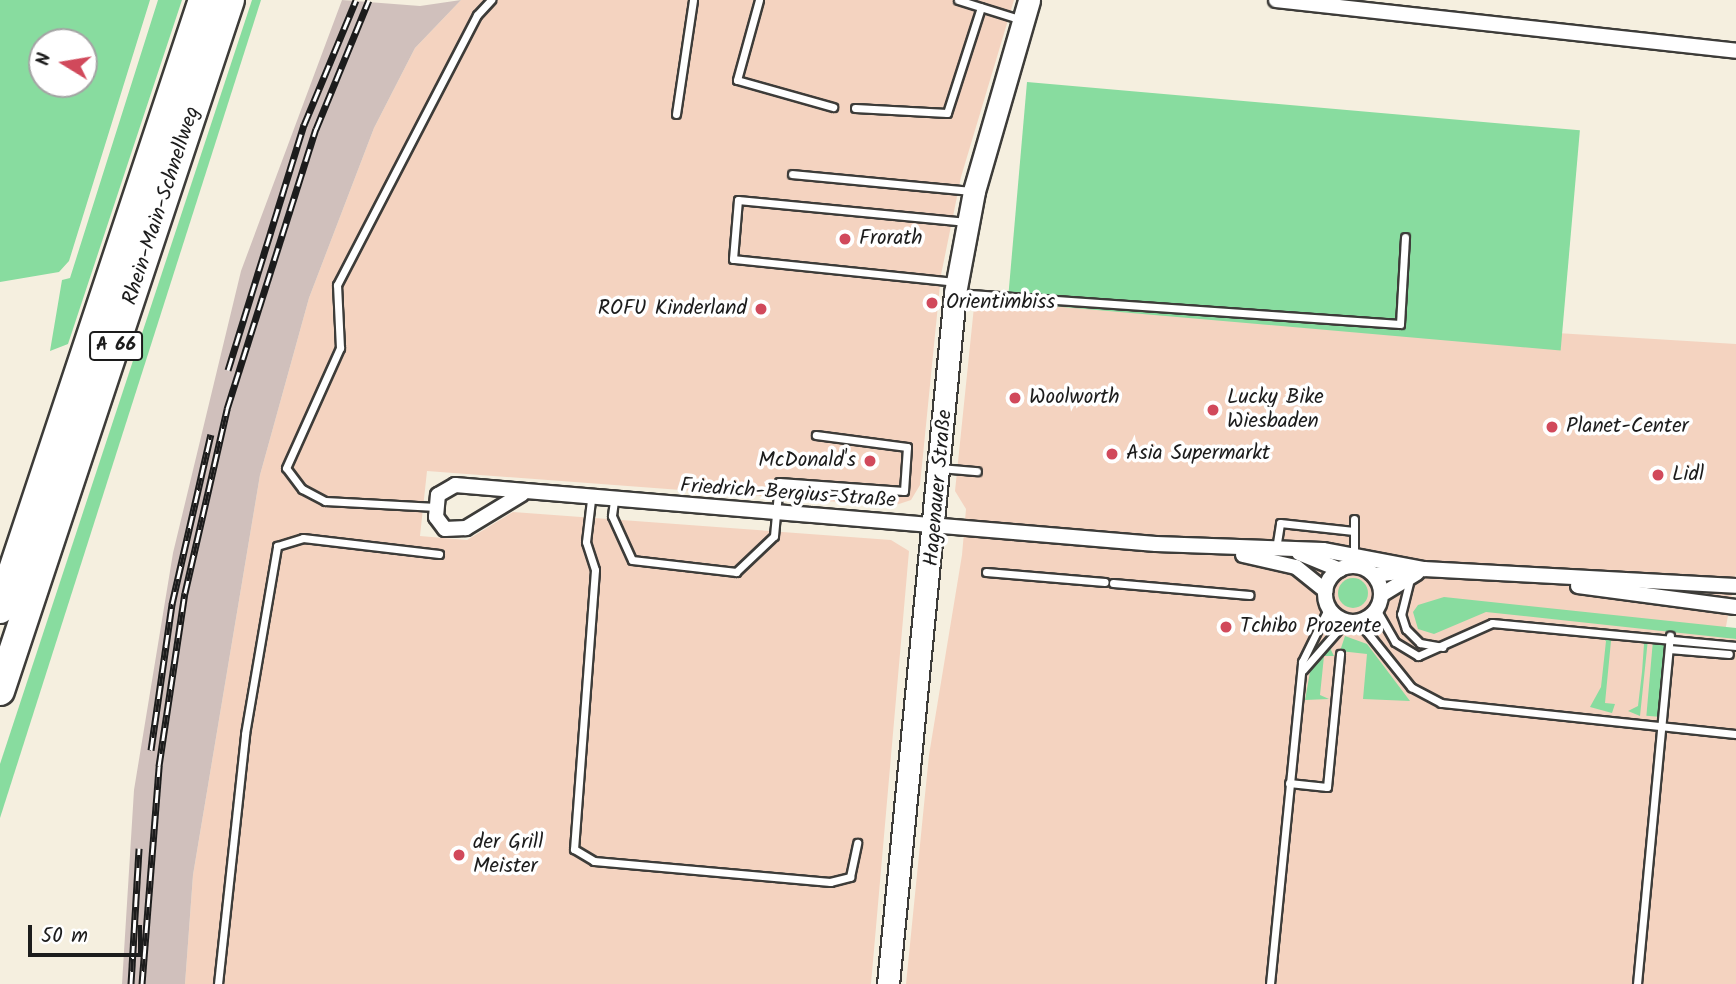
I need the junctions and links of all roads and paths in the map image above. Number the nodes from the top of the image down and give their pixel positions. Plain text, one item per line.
1 (203, 0) edge
2 (230, 0) edge
3 (491, 0) edge
4 (693, 0) edge
5 (759, 0) edge
6 (958, 0) edge
7 (1276, 0) edge
8 (981, 7) junction
9 (1404, 7) edge
10 (1026, 10) edge
11 (1736, 51) edge
12 (833, 107) dead end
13 (855, 108) dead end
14 (676, 114) dead end
15 (792, 174) dead end
16 (974, 191) junction
17 (967, 222) junction
18 (1405, 237) dead end
19 (956, 287) junction
20 (816, 435) dead end
21 (939, 468) junction
22 (977, 471) dead end
23 (522, 494) junction
24 (591, 500) junction
25 (614, 502) junction
26 (436, 507) junction
27 (776, 514) junction
28 (1354, 519) dead end
29 (936, 527) junction
30 (1354, 531) junction
31 (1218, 548) junction
32 (1276, 549) junction
33 (439, 554) dead end
34 (1349, 563) junction
35 (986, 572) dead end
36 (1418, 572) junction
37 (1374, 575) junction
38 (1549, 580) junction
39 (1736, 586) edge
40 (1326, 591) junction
41 (1381, 594) junction
42 (1249, 595) dead end
43 (1329, 607) junction
44 (1736, 607) edge
45 (0, 609) edge
46 (1376, 609) junction
47 (1352, 621) junction
48 (1670, 636) junction
49 (1736, 646) edge
50 (1444, 647) junction
51 (1669, 649) junction
52 (1340, 654) dead end
53 (1729, 654) dead end
54 (1299, 680) junction
55 (0, 691) edge
56 (1661, 726) junction
57 (1736, 734) edge
58 (1289, 783) junction
59 (857, 843) dead end
60 (218, 984) edge
61 (888, 984) edge
62 (1270, 984) edge
63 (1637, 984) edge

1 - 45 highway, Rhein-Main-Schnellweg / A 66
2 - 55 highway, Rhein-Main-Schnellweg / A 66
3 - 26 lane
4 - 14 lane
5 - 12 lane
6 - 8 lane
7 - 9 street
8 - 10 lane
8 - 13 lane
9 - 11 street
10 - 16 street, Hagenauer Straße
15 - 16 lane
16 - 17 street, Hagenauer Straße
17 - 19 street, Hagenauer Straße
17 - 19 lane
18 - 19 lane
19 - 21 street, Hagenauer Straße
20 - 27 lane
21 - 22 lane
21 - 29 street, Hagenauer Straße
23 - 24 street, Friedrich-Bergius-Straße
23 - 26 street, Friedrich-Bergius-Straße
23 - 26 street
24 - 25 street, Friedrich-Bergius-Straße
24 - 59 lane
25 - 27 street, Friedrich-Bergius-Straße
25 - 27 lane
27 - 29 street, Friedrich-Bergius-Straße
28 - 30 lane
29 - 31 street, Friedrich-Bergius-Straße
29 - 61 street, Hagenauer Straße
30 - 32 lane
30 - 34 lane
31 - 32 street, Friedrich-Bergius-Straße
31 - 40 street, Friedrich-Bergius-Straße
32 - 34 street, Friedrich-Bergius-Straße
33 - 60 lane
34 - 36 street, Friedrich-Bergius-Straße
34 - 37 street, Friedrich-Bergius-Straße
34 - 40 street
35 - 42 lane
36 - 37 street, Friedrich-Bergius-Straße
36 - 38 street, Friedrich-Bergius-Straße
36 - 41 street
36 - 50 lane
37 - 41 street
38 - 39 street, Friedrich-Bergius-Straße
38 - 44 street, Friedrich-Bergius-Straße
40 - 43 street
41 - 46 street
43 - 47 street
43 - 54 lane
46 - 47 street
46 - 50 lane
47 - 54 lane
47 - 56 lane
48 - 49 lane
48 - 50 lane
48 - 51 lane
51 - 53 lane
51 - 56 lane
52 - 58 lane
54 - 58 lane
56 - 57 lane
56 - 63 lane
58 - 62 lane

